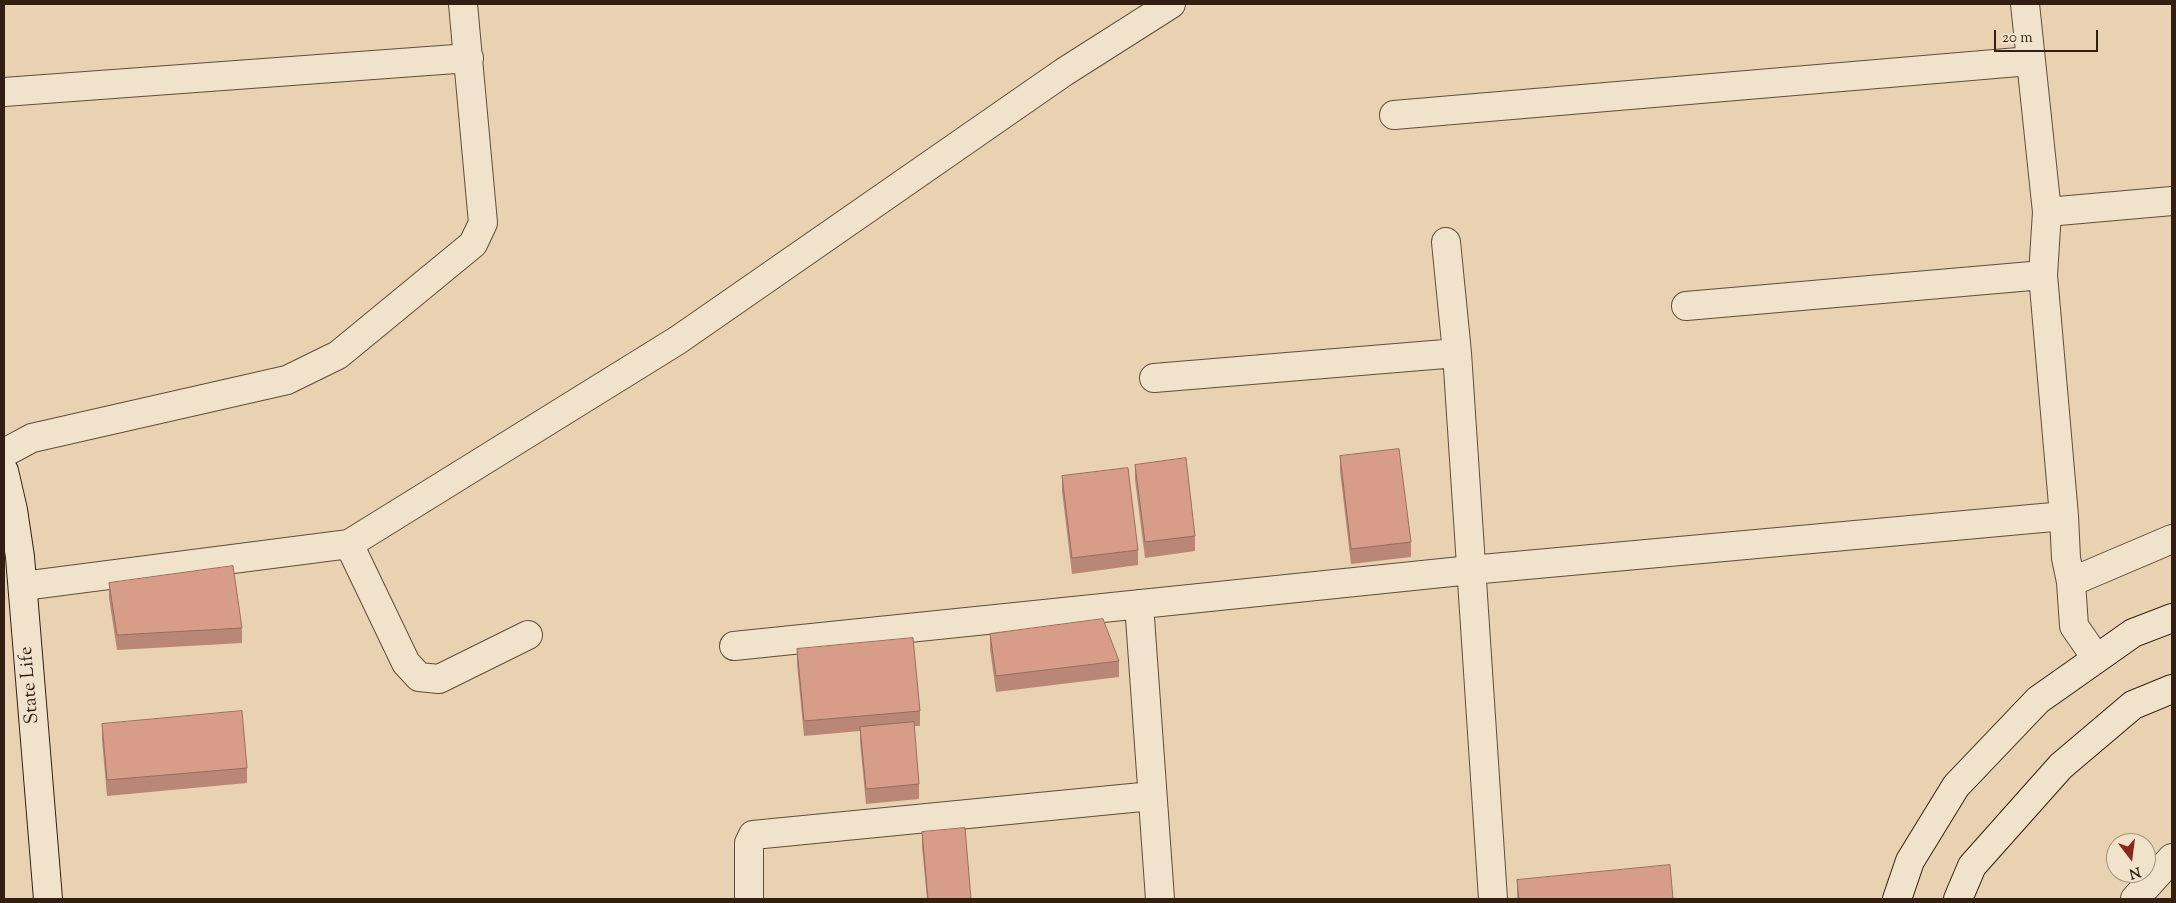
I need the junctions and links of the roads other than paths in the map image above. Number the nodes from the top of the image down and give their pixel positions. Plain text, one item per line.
1 (463, 4) edge
2 (1171, 4) edge
3 (2025, 4) edge
4 (469, 58) junction
5 (2030, 61) junction
6 (4, 92) edge
7 (1394, 115) dead end
8 (2172, 201) edge
9 (2047, 212) junction
10 (1446, 242) dead end
11 (2043, 275) junction
12 (1686, 306) dead end
13 (1456, 353) junction
14 (1154, 378) dead end
15 (4, 452) edge
16 (4, 471) edge
17 (2064, 516) junction
18 (2172, 539) edge
19 (348, 544) junction
20 (1471, 570) junction
21 (2071, 582) junction
22 (23, 586) junction
23 (1138, 604) junction
24 (2172, 618) edge
25 (528, 635) dead end
26 (734, 646) dead end
27 (2096, 658) junction
28 (2172, 689) edge
29 (1152, 796) junction
30 (2172, 858) edge
31 (48, 899) edge
32 (749, 899) edge
33 (1160, 899) edge
34 (1493, 899) edge
35 (1897, 899) edge
36 (1958, 899) edge
37 (2135, 899) edge

1 - 4 street
2 - 19 street
3 - 5 street
4 - 6 street
4 - 15 street
5 - 7 street
5 - 9 street
8 - 9 street
9 - 11 street
10 - 13 street
11 - 12 street
11 - 17 street
13 - 14 street
13 - 20 street
16 - 22 street, State Life
17 - 20 street
17 - 21 street
18 - 21 street
19 - 22 street
19 - 25 street
20 - 23 street
20 - 34 street
21 - 27 street
22 - 31 street, State Life
23 - 26 street
23 - 29 street
24 - 27 street
27 - 35 street
28 - 36 street
29 - 32 street
29 - 33 street
30 - 37 street

